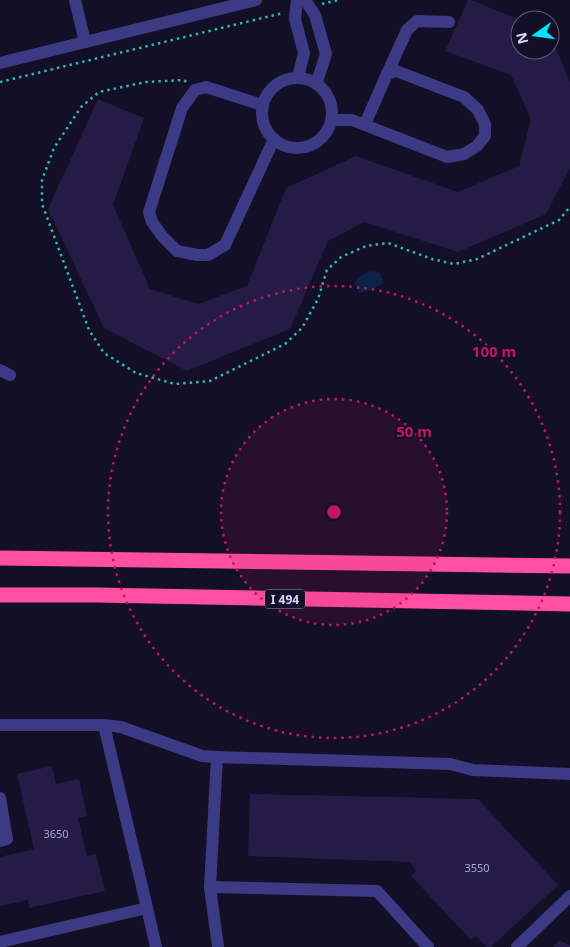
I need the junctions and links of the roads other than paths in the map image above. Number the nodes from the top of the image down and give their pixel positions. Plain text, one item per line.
1 (75, 0) edge
2 (256, 0) edge
3 (308, 3) edge
4 (297, 5) edge
5 (449, 22) dead end
6 (85, 42) junction
7 (0, 63) edge
8 (387, 74) junction
9 (298, 77) junction
10 (317, 82) junction
11 (262, 105) junction
12 (332, 120) junction
13 (364, 124) junction
14 (274, 139) junction
15 (0, 558) edge
16 (570, 566) edge
17 (0, 595) edge
18 (570, 604) edge
19 (0, 725) edge
20 (104, 725) junction
21 (217, 756) junction
22 (570, 774) edge
23 (0, 798) edge
24 (0, 841) edge
25 (210, 887) junction
26 (570, 896) edge
27 (147, 908) junction
28 (0, 942) edge
29 (156, 947) edge
30 (218, 947) edge
31 (428, 947) edge
32 (517, 947) edge

1 - 6 street
2 - 6 street
3 - 10 street
4 - 9 street
5 - 8 street
6 - 7 street
8 - 13 street
8 - 13 street
9 - 10 street
9 - 11 street
10 - 12 street
11 - 14 street
11 - 14 street
12 - 13 street
12 - 14 street
15 - 16 highway
17 - 18 highway, I 494
19 - 20 street
20 - 21 street
20 - 27 street
21 - 22 street
21 - 25 street
23 - 24 street
25 - 30 street
25 - 31 street
26 - 32 street
27 - 28 street
27 - 29 street

